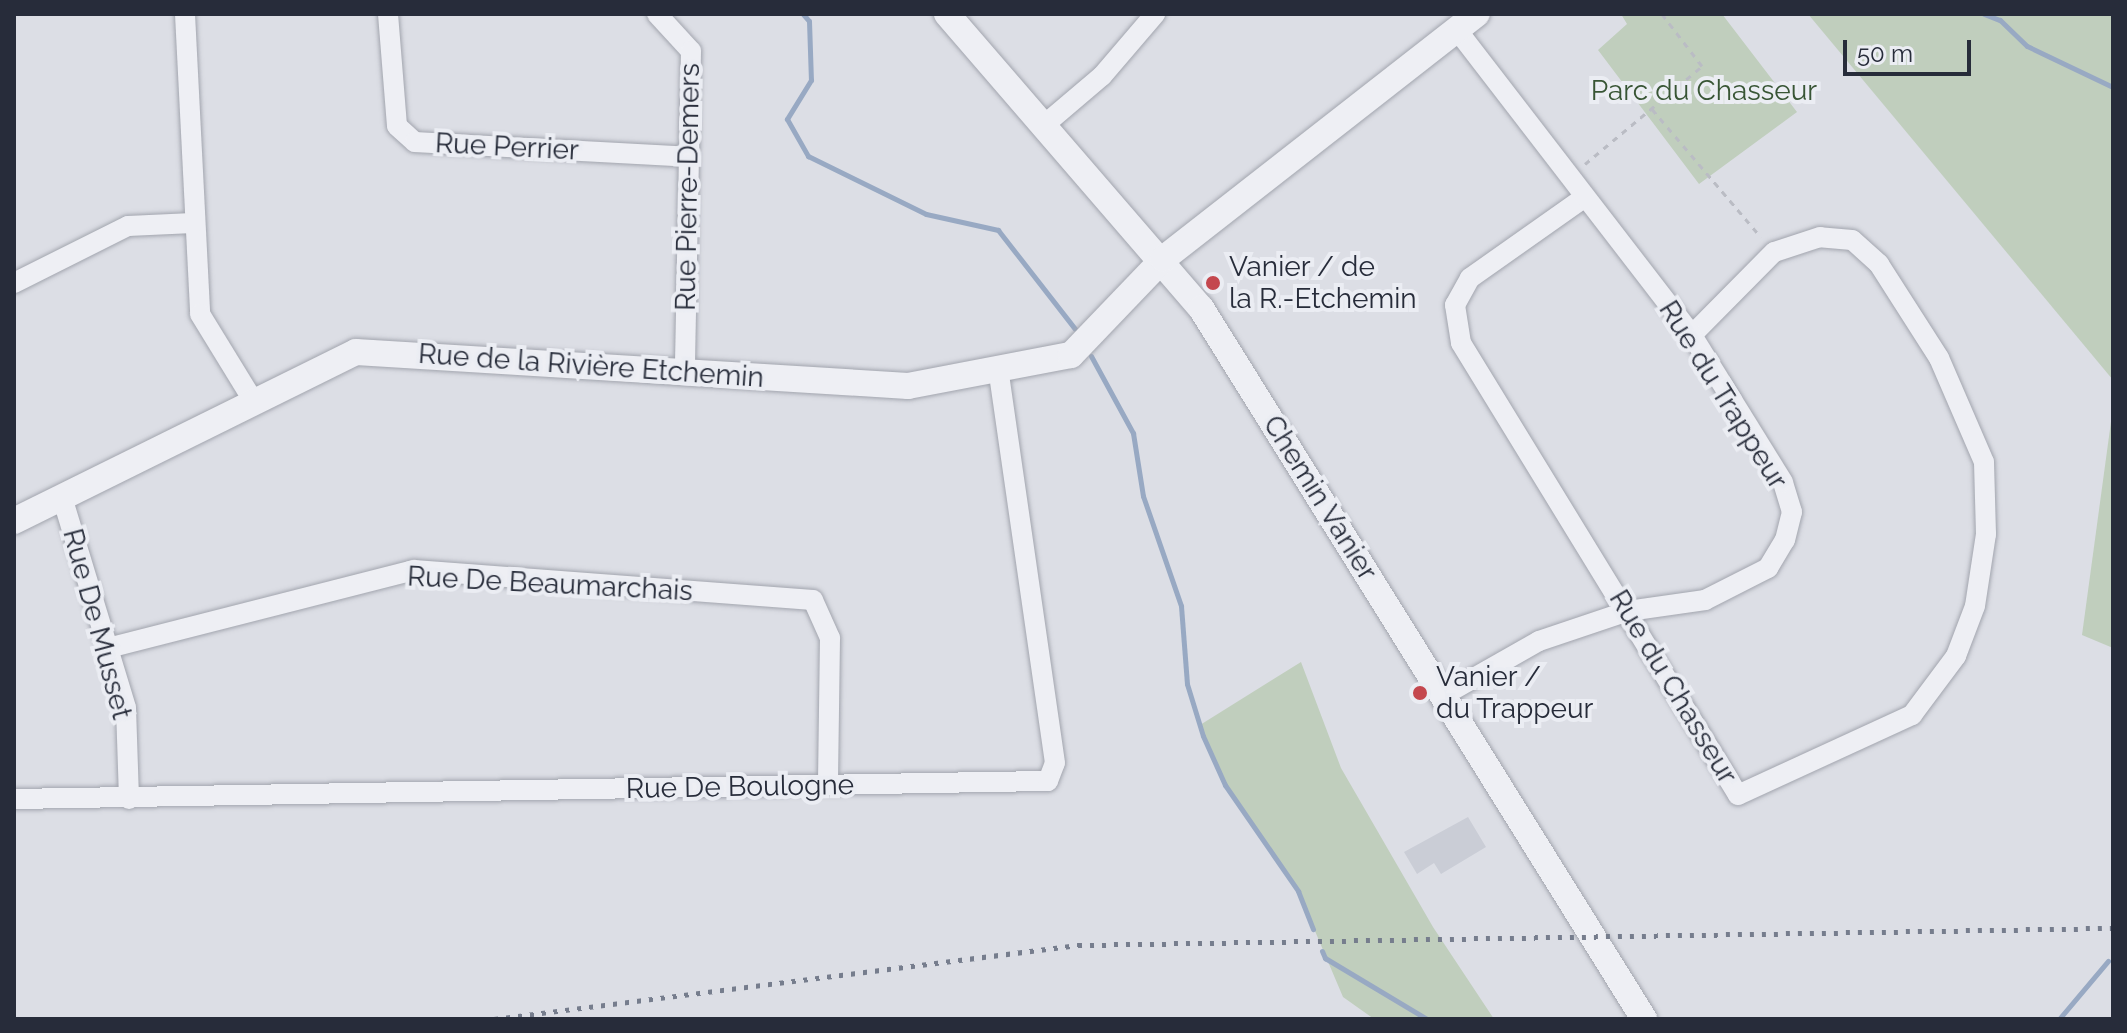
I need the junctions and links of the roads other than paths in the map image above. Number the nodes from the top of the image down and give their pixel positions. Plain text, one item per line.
1 (185, 14) edge
2 (388, 14) edge
3 (657, 14) edge
4 (947, 14) edge
5 (1155, 14) edge
6 (1467, 22) edge
7 (1043, 126) junction
8 (688, 157) junction
9 (1585, 197) junction
10 (193, 223) junction
11 (1163, 259) junction
12 (14, 283) edge
13 (1692, 335) junction
14 (998, 369) junction
15 (685, 372) junction
16 (254, 402) junction
17 (62, 497) junction
18 (14, 521) edge
19 (1628, 611) junction
20 (108, 648) junction
21 (1444, 695) junction
22 (828, 785) junction
23 (14, 799) edge
24 (129, 799) junction
25 (1644, 1019) edge

1 - 10 street
2 - 8 street, Rue Perrier
3 - 8 street, Rue Pierre-Demers
4 - 7 street, Chemin Vanier
5 - 7 street
6 - 9 street, Rue du Trappeur
6 - 11 street, Rue de la Rivière Etchemin
7 - 11 street, Chemin Vanier
8 - 15 street, Rue Pierre-Demers
9 - 13 street, Rue du Trappeur
9 - 19 street, Rue du Chasseur
10 - 12 street
10 - 16 street
11 - 14 street, Rue de la Rivière Etchemin
11 - 21 street, Chemin Vanier
13 - 19 street, Rue du Trappeur
13 - 19 street, Rue du Chasseur
14 - 15 street, Rue de la Rivière Etchemin
14 - 22 street, Rue De Boulogne
15 - 16 street, Rue de la Rivière Etchemin
16 - 17 street, Rue de la Rivière Etchemin
17 - 18 street, Rue de la Rivière Etchemin
17 - 20 street, Rue De Musset
19 - 21 street, Rue du Trappeur
20 - 22 street, Rue De Beaumarchais
20 - 24 street, Rue De Musset
21 - 25 street, Chemin Vanier
22 - 24 street, Rue De Boulogne
23 - 24 street, Rue De Boulogne

